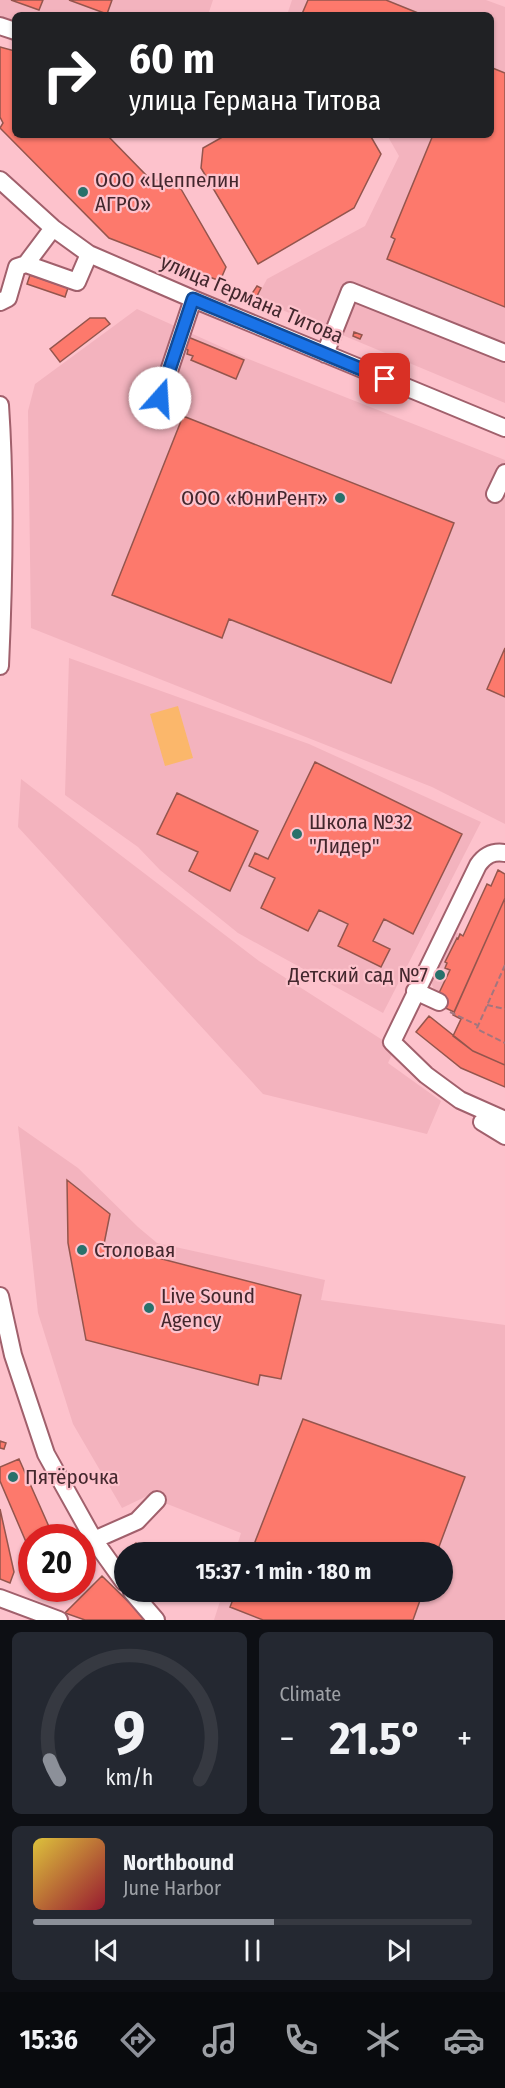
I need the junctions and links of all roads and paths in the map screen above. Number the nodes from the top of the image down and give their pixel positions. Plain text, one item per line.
1 (0, 180) edge
2 (53, 228) junction
3 (89, 254) junction
4 (26, 264) junction
5 (193, 299) junction
6 (0, 302) edge
7 (505, 353) edge
8 (324, 354) junction
9 (160, 398) dead end
10 (0, 405) edge
11 (505, 428) edge
12 (505, 473) edge
13 (495, 494) dead end
14 (2, 565) edge
15 (0, 666) edge
16 (505, 853) edge
17 (505, 965) edge
18 (415, 991) junction
19 (438, 1002) dead end
20 (486, 1005) junction
21 (505, 1009) edge
22 (454, 1014) dead end
23 (477, 1024) junction
24 (505, 1043) edge
25 (505, 1120) edge
26 (482, 1122) dead end
27 (505, 1136) edge
28 (0, 1296) edge
29 (7, 1356) edge
30 (157, 1500) dead end
31 (85, 1524) edge
32 (96, 1539) edge
33 (96, 1543) edge
34 (114, 1568) edge
35 (0, 1598) edge
36 (141, 1602) edge
37 (43, 1617) edge
38 (59, 1620) edge
39 (156, 1620) edge

1 - 2 street, улица Германа Титова
2 - 3 street, улица Германа Титова
2 - 4 street
3 - 4 street
3 - 5 street, улица Германа Титова
4 - 6 street
5 - 8 street, улица Германа Титова
5 - 9 street
7 - 8 street
8 - 11 street, улица Германа Титова
10 - 14 street
12 - 13 street
14 - 15 street
16 - 18 street
17 - 20 path
18 - 19 street
18 - 25 street
20 - 21 path
20 - 23 path
22 - 23 path
23 - 24 path
26 - 27 street
28 - 29 street
29 - 31 street
30 - 32 street
33 - 34 street
35 - 37 street
36 - 39 street
37 - 38 street

